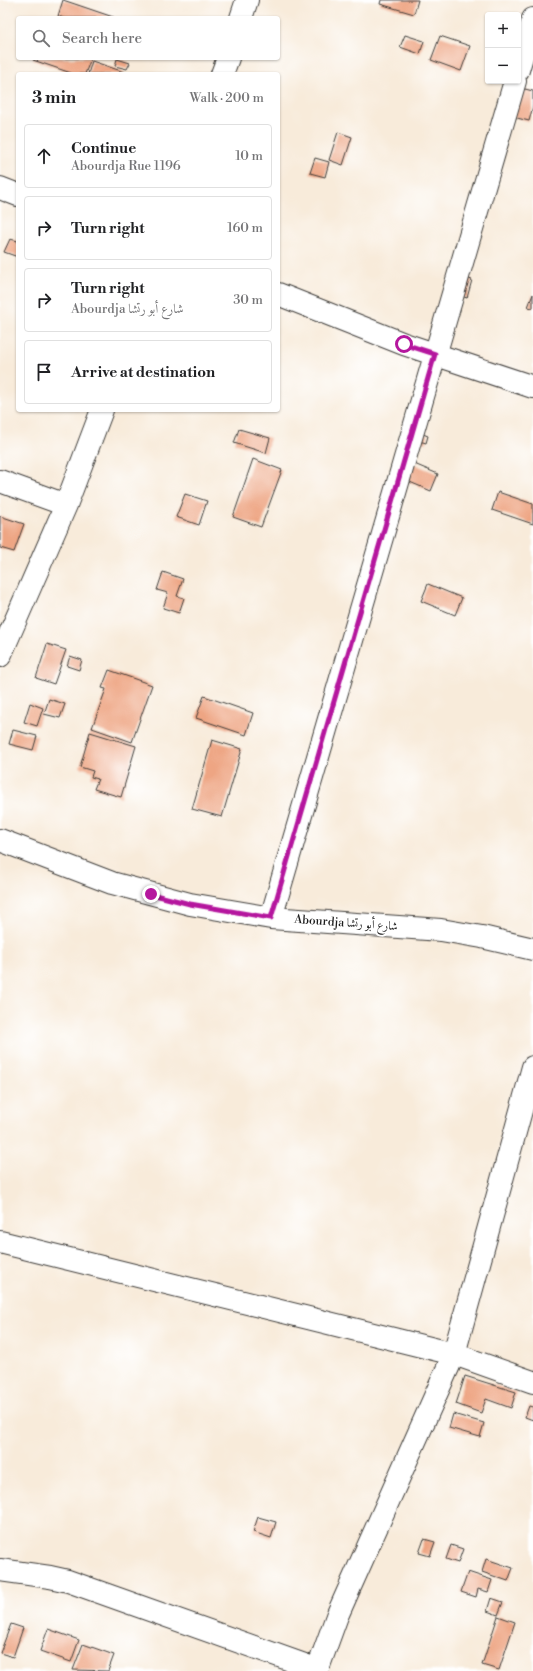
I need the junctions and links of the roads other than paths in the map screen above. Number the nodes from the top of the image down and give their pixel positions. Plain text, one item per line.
1 (247, 0) edge
2 (242, 16) edge
3 (533, 19) edge
4 (227, 60) edge
5 (521, 60) edge
6 (223, 72) edge
7 (514, 84) edge
8 (0, 188) edge
9 (16, 194) edge
10 (280, 295) edge
11 (435, 354) junction
12 (533, 387) edge
13 (101, 412) edge
14 (0, 481) edge
15 (66, 506) junction
16 (0, 656) edge
17 (0, 840) edge
18 (271, 918) junction
19 (533, 948) edge
20 (533, 1067) edge
21 (0, 1242) edge
22 (454, 1354) junction
23 (533, 1382) edge
24 (0, 1570) edge
25 (316, 1670) edge

1 - 2 street
3 - 5 street
4 - 6 street
7 - 11 street
8 - 9 street
10 - 11 street
11 - 12 street
11 - 18 street
13 - 15 street
14 - 15 street
15 - 16 street
17 - 18 street, Abourdja شارع أبو رتشا
18 - 19 street, Abourdja شارع أبو رتشا
20 - 22 street
21 - 22 street
22 - 23 street
22 - 25 street
24 - 25 street

